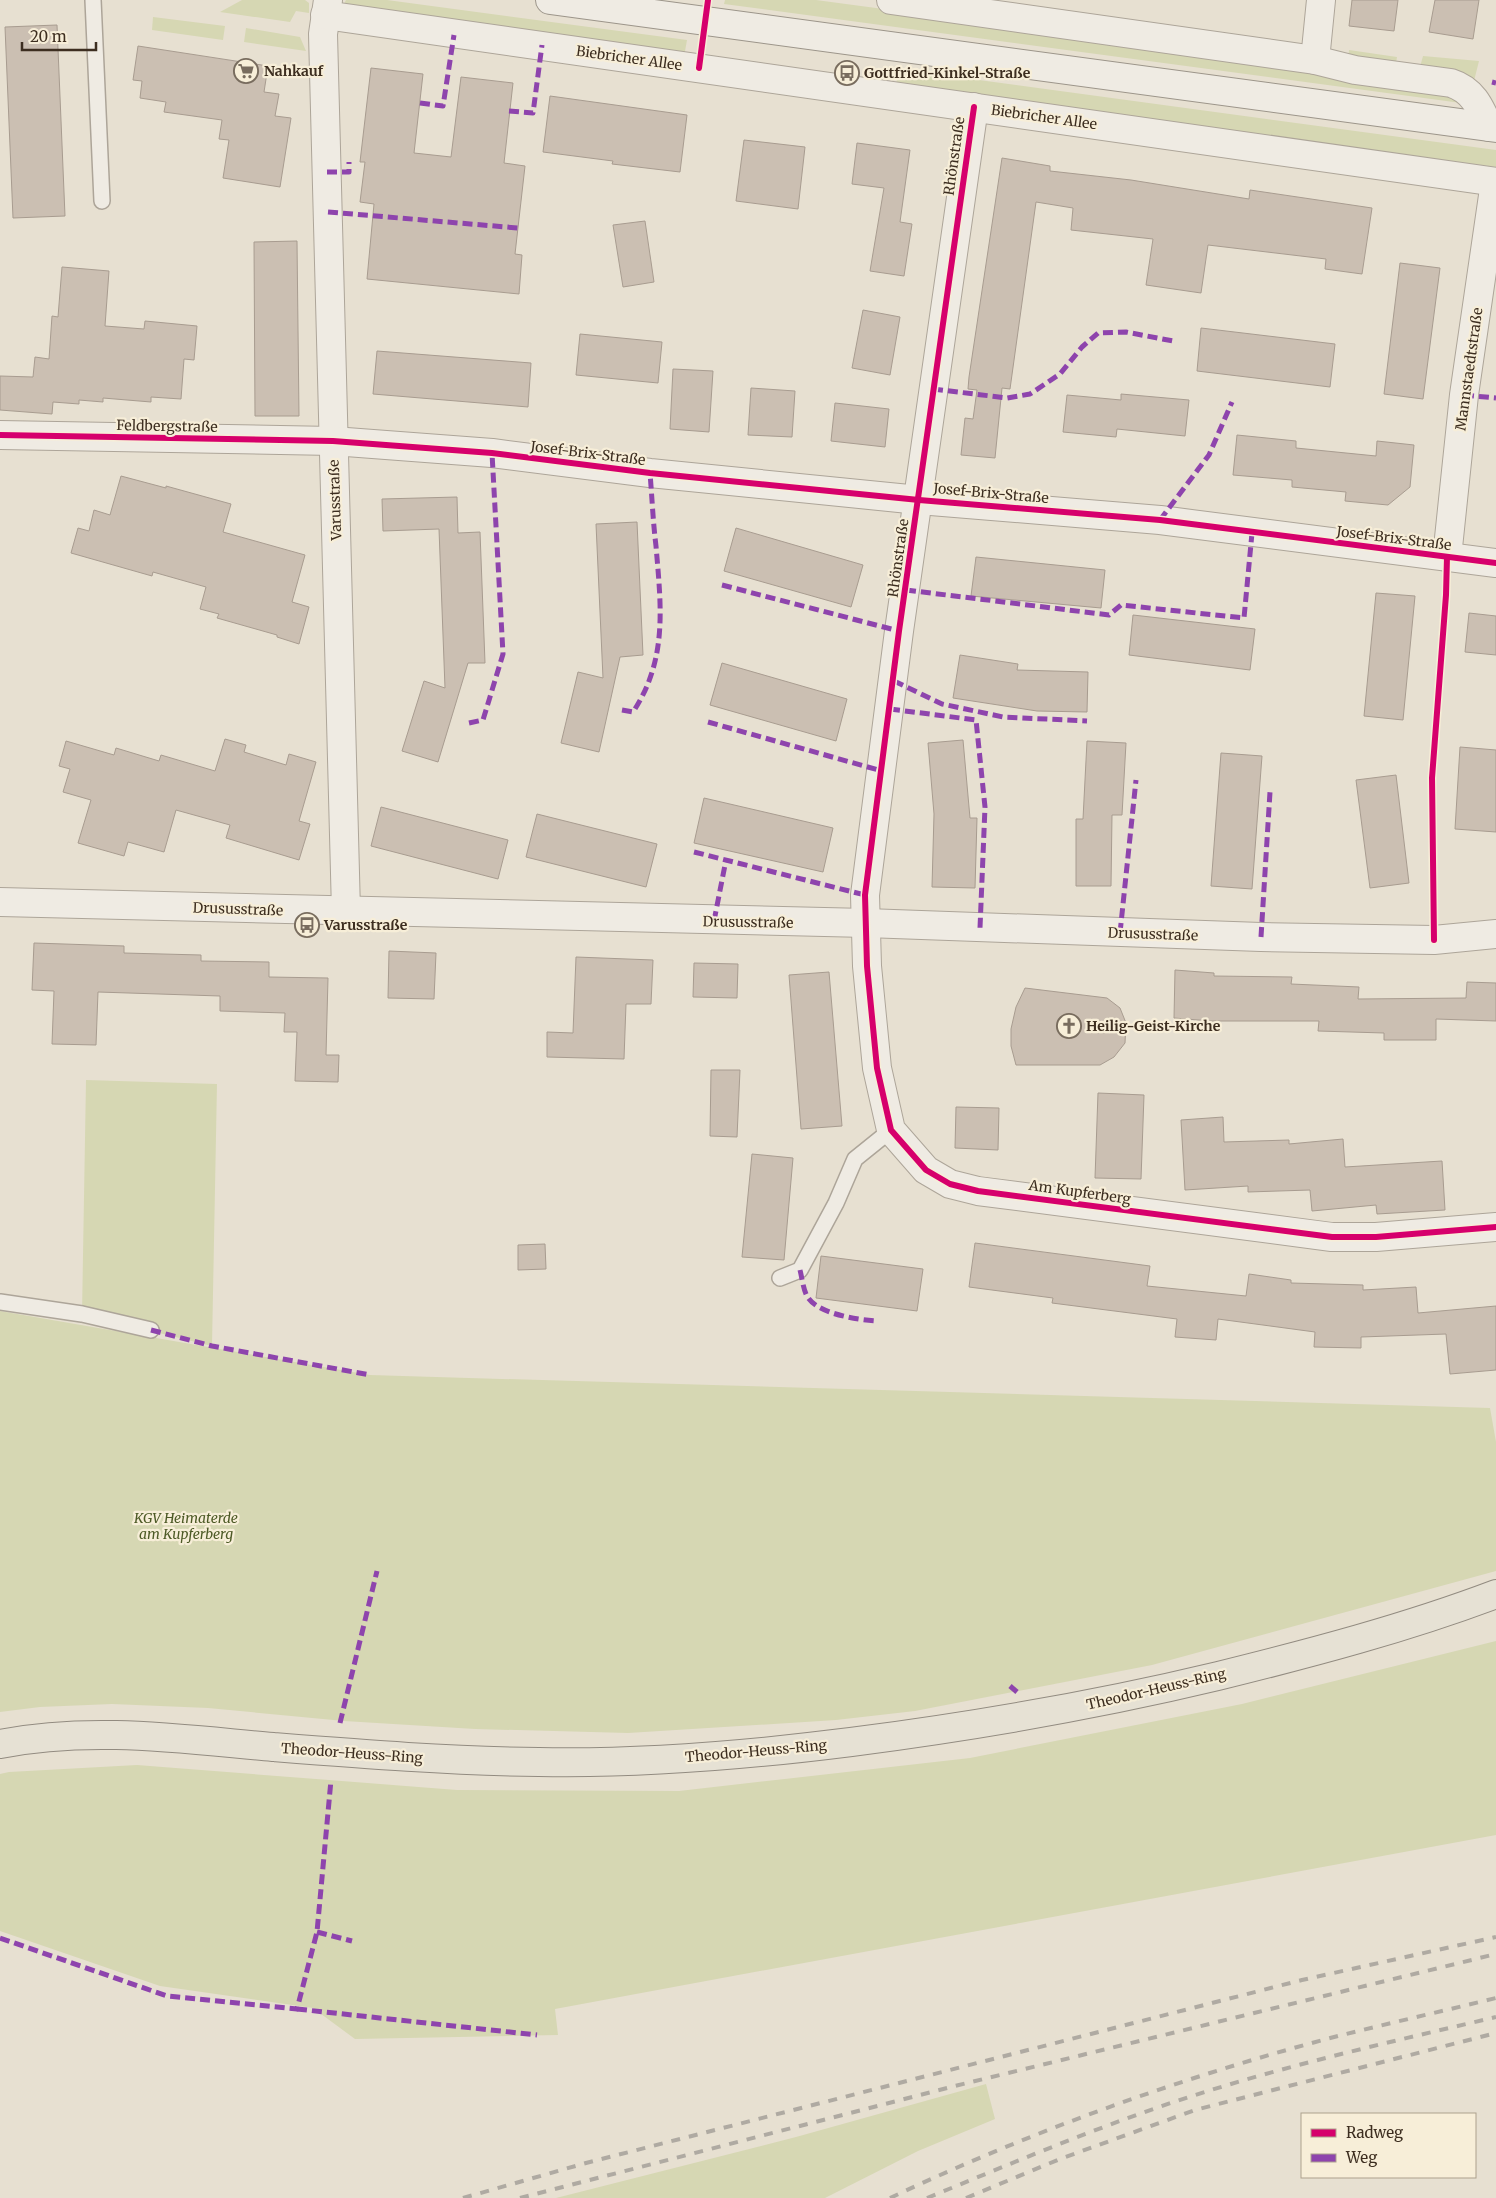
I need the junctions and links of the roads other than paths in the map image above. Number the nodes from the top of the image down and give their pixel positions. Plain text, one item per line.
1 (93, 0) edge
2 (550, 0) edge
3 (891, 0) edge
4 (1321, 0) edge
5 (968, 6) edge
6 (327, 7) edge
7 (1315, 60) junction
8 (974, 107) junction
9 (1493, 128) edge
10 (1496, 182) edge
11 (102, 201) dead end
12 (0, 435) edge
13 (333, 441) junction
14 (919, 500) junction
15 (1447, 557) junction
16 (1496, 563) edge
17 (0, 902) edge
18 (346, 911) junction
19 (866, 924) junction
20 (1496, 934) edge
21 (892, 1130) junction
22 (1496, 1227) edge
23 (780, 1278) dead end
24 (0, 1302) edge
25 (152, 1330) dead end
26 (1496, 1594) edge
27 (0, 1744) edge

1 - 11 lane
2 - 9 street
3 - 5 street
4 - 7 street
5 - 7 street
6 - 8 street, Biebricher Allee
6 - 13 street, Varusstraße
7 - 9 street
8 - 10 street, Biebricher Allee
8 - 14 street, Rhönstraße
10 - 15 street, Mannstaedtstraße
12 - 13 street, Feldbergstraße
13 - 14 street, Josef-Brix-Straße
13 - 18 street, Varusstraße
14 - 15 street, Josef-Brix-Straße
14 - 19 street, Rhönstraße
15 - 16 street, Josef-Brix-Straße
17 - 18 street, Drususstraße
18 - 19 street, Drususstraße
19 - 20 street, Drususstraße
19 - 21 street, Am Kupferberg
21 - 22 street, Am Kupferberg
21 - 23 lane
24 - 25 lane
26 - 27 main road, Theodor-Heuss-Ring

